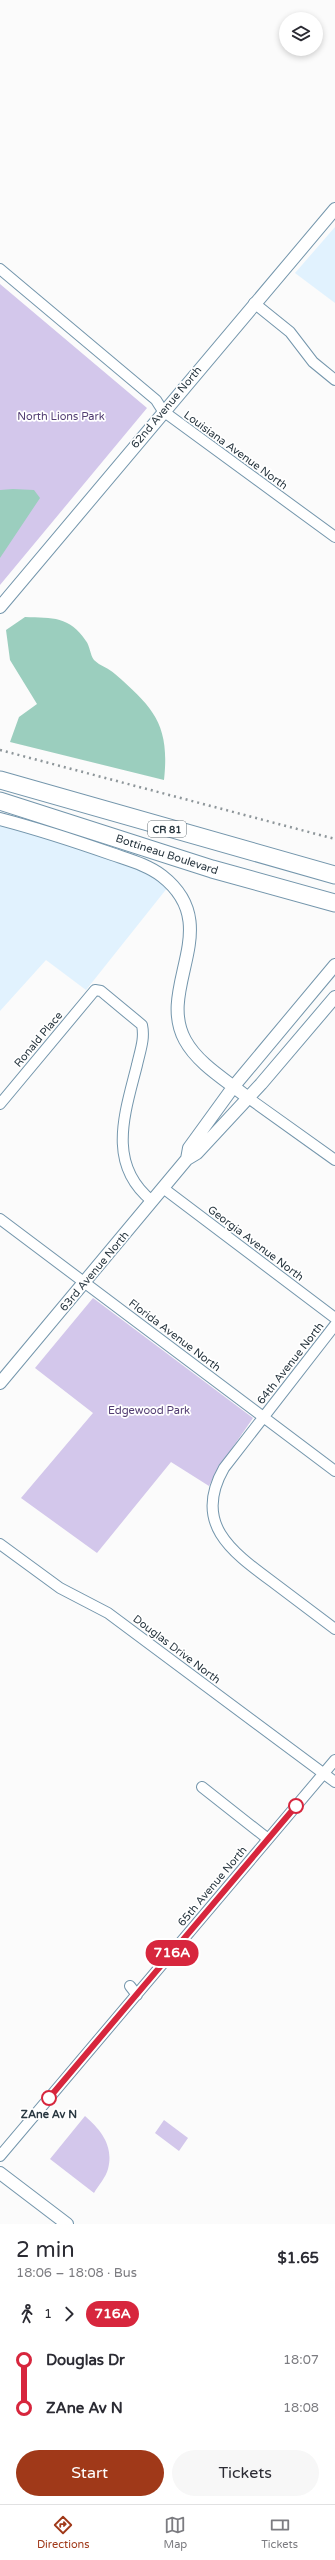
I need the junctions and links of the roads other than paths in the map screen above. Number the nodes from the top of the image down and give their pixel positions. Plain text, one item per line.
1 (335, 209) edge
2 (0, 269) edge
3 (254, 303) junction
4 (335, 380) edge
5 (163, 411) junction
6 (335, 537) edge
7 (0, 607) edge
8 (0, 780) edge
9 (0, 801) edge
10 (0, 819) edge
11 (335, 876) edge
12 (302, 895) junction
13 (335, 903) edge
14 (335, 916) edge
15 (335, 965) edge
16 (335, 997) edge
17 (234, 1086) junction
18 (247, 1096) junction
19 (0, 1104) edge
20 (187, 1159) junction
21 (335, 1160) edge
22 (163, 1188) junction
23 (152, 1201) junction
24 (0, 1219) edge
25 (84, 1282) junction
26 (335, 1318) edge
27 (335, 1324) edge
28 (1, 1380) edge
29 (263, 1417) junction
30 (335, 1471) edge
31 (0, 1544) edge
32 (335, 1629) edge
33 (335, 1760) edge
34 (323, 1773) junction
35 (335, 1782) edge
36 (202, 1787) dead end
37 (268, 1840) junction
38 (130, 1986) dead end
39 (137, 1995) junction
40 (0, 2156) edge
41 (0, 2173) edge
42 (67, 2224) edge

1 - 3 street, 62nd Avenue North
2 - 5 street, Louisiana Avenue North
3 - 4 street
3 - 5 street, 62nd Avenue North
5 - 6 street, Louisiana Avenue North
5 - 7 street, 62nd Avenue North
8 - 11 highway, Bottineau Boulevard / CR 81
9 - 12 highway, Bottineau Boulevard / CR 81
10 - 17 street
12 - 13 highway, Bottineau Boulevard / CR 81
12 - 14 highway
15 - 17 street, 63rd Avenue North
16 - 18 street, 63rd Avenue North
17 - 18 street
17 - 20 street, 63rd Avenue North
18 - 20 street, 63rd Avenue North
18 - 21 street
19 - 23 street, Ronald Place
20 - 22 street, 63rd Avenue North
22 - 23 street, 63rd Avenue North
22 - 26 street, Georgia Avenue North
23 - 25 street, 63rd Avenue North
24 - 25 street, Florida Avenue North
25 - 28 street, 63rd Avenue North
25 - 29 street, Florida Avenue North
27 - 29 street, 64th Avenue North
29 - 30 street, Florida Avenue North
29 - 32 street, 64th Avenue North
31 - 34 street, Douglas Drive North
33 - 34 street, 65th Avenue North
34 - 35 street, Douglas Drive North
34 - 37 street, 65th Avenue North
36 - 37 street
37 - 39 street, 65th Avenue North
38 - 39 street
39 - 40 street, 65th Avenue North
41 - 42 street

